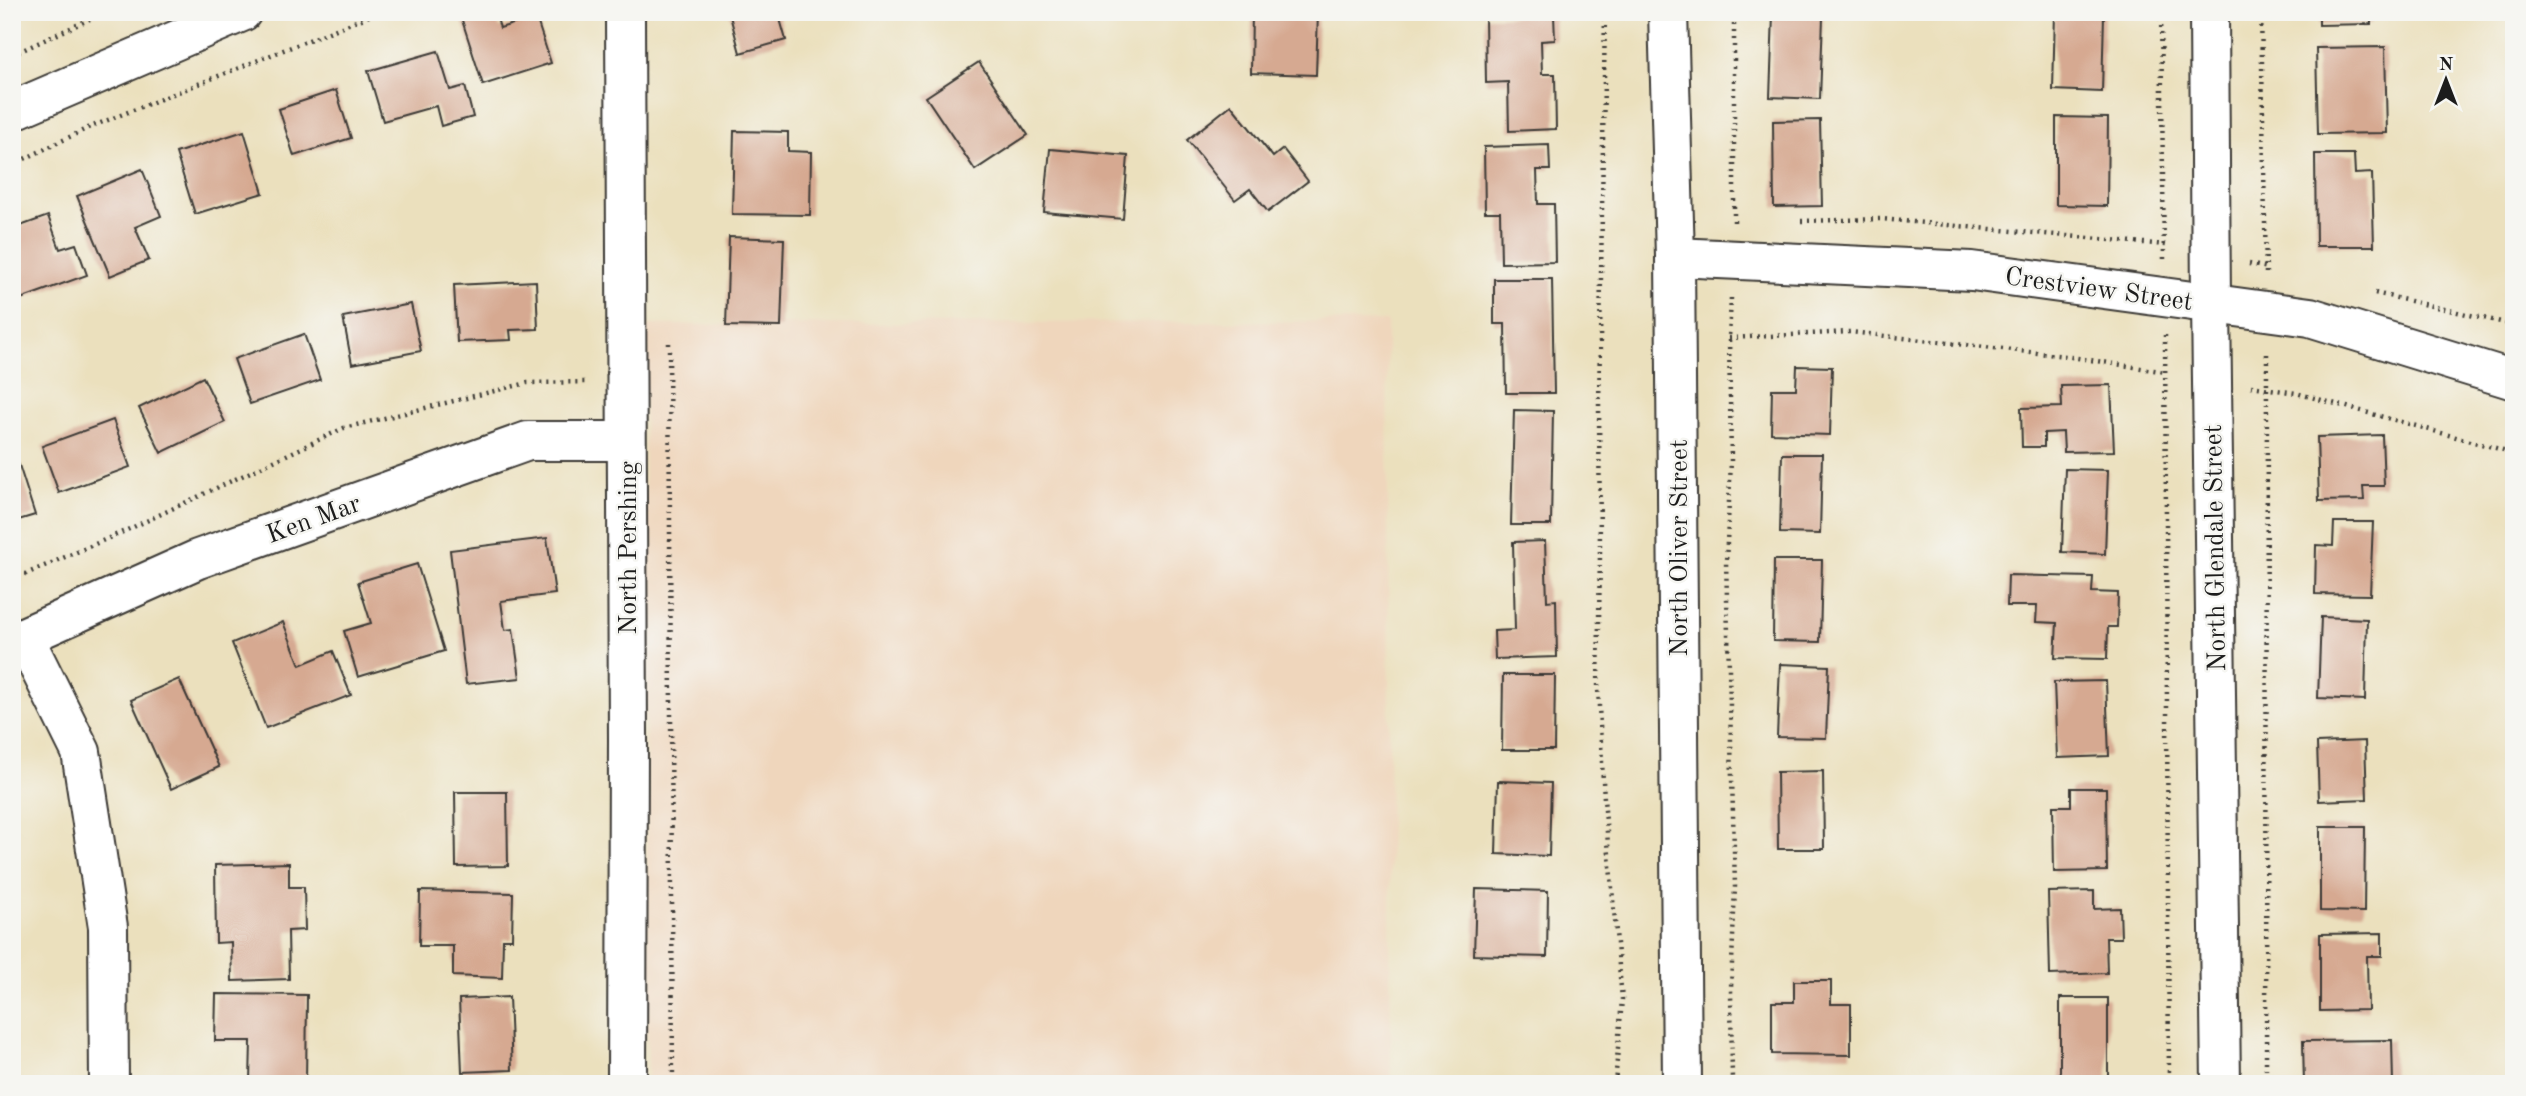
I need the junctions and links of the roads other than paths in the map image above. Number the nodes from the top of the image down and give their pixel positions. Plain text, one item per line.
1 (242, 12) edge
2 (625, 12) edge
3 (1668, 12) edge
4 (2209, 12) edge
5 (12, 111) edge
6 (1675, 257) junction
7 (2211, 304) junction
8 (2514, 380) edge
9 (626, 441) junction
10 (18, 640) edge
11 (109, 1084) edge
12 (627, 1084) edge
13 (1682, 1084) edge
14 (2221, 1084) edge

1 - 5 street
2 - 9 street, North Pershing
3 - 6 street, North Oliver Street
4 - 7 street, North Glendale Street
6 - 7 street, Crestview Street
6 - 13 street, North Oliver Street
7 - 8 street, Crestview Street
7 - 14 street, North Glendale Street
9 - 10 street, Ken Mar
9 - 12 street, North Pershing
10 - 11 street

